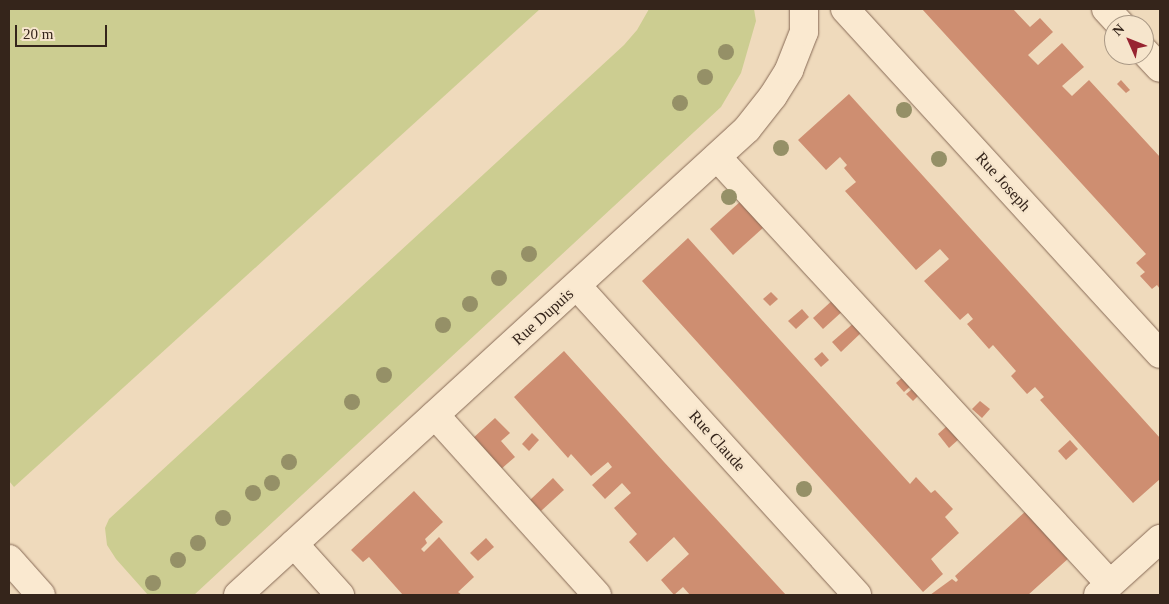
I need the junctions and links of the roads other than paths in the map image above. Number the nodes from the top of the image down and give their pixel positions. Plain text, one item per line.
1 (804, 9) edge
2 (845, 9) edge
3 (718, 157) junction
4 (577, 286) junction
5 (1160, 354) edge
6 (435, 416) junction
7 (1160, 539) edge
8 (294, 544) junction
9 (9, 558) edge
10 (1104, 590) edge
11 (41, 595) edge
12 (238, 595) edge
13 (340, 595) edge
14 (597, 595) edge
15 (857, 595) edge

1 - 3 street, Rue Dupuis
2 - 5 street, Rue Joseph
3 - 4 street, Rue Dupuis
3 - 10 street
4 - 6 street, Rue Dupuis
4 - 15 street, Rue Claude
6 - 8 street, Rue Dupuis
6 - 14 street
7 - 10 street
8 - 12 street, Rue Dupuis
8 - 13 street
9 - 11 street

